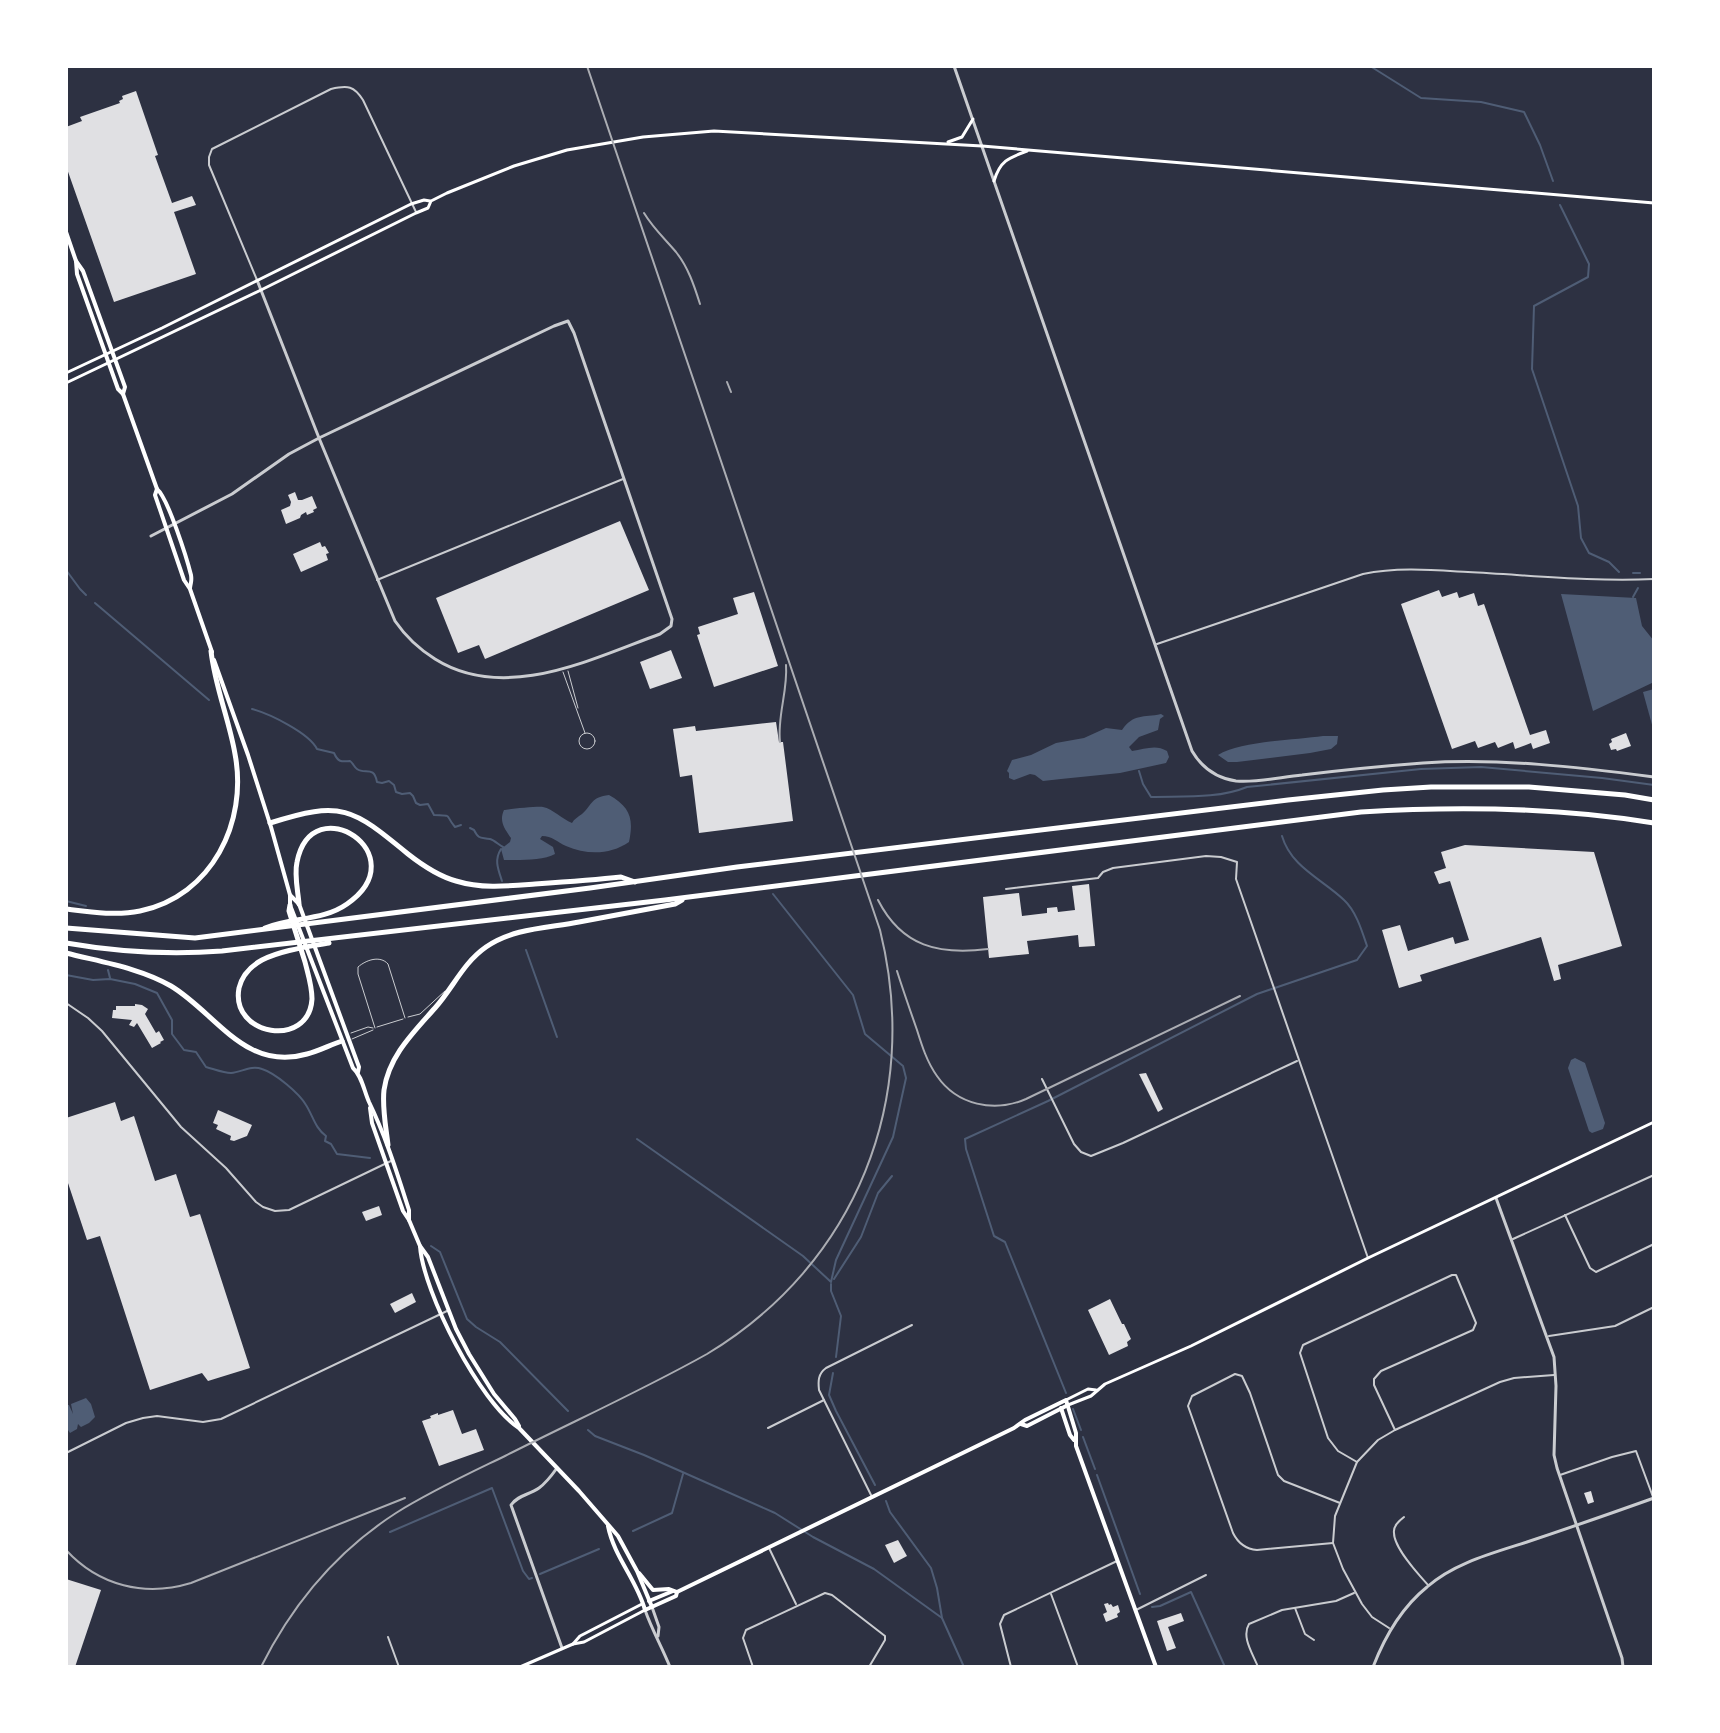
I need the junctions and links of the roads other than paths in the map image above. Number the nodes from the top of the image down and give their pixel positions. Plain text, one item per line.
1 (954, 66) edge
2 (973, 119) junction
3 (943, 144) junction
4 (982, 146) junction
5 (1030, 150) junction
6 (994, 181) junction
7 (431, 201) junction
8 (1654, 203) edge
9 (411, 204) junction
10 (416, 213) junction
11 (66, 232) edge
12 (76, 261) junction
13 (257, 280) junction
14 (260, 288) junction
15 (113, 351) junction
16 (105, 354) junction
17 (115, 359) junction
18 (108, 362) junction
19 (66, 373) edge
20 (66, 383) edge
21 (123, 394) junction
22 (319, 438) junction
23 (624, 479) junction
24 (157, 489) junction
25 (174, 525) junction
26 (167, 529) junction
27 (151, 536) dead end
28 (1654, 579) edge
29 (377, 580) junction
30 (190, 589) junction
31 (1155, 645) junction
32 (211, 651) junction
33 (565, 668) junction
34 (585, 733) dead end
35 (1654, 777) edge
36 (1654, 800) edge
37 (270, 823) junction
38 (1654, 823) edge
39 (636, 882) junction
40 (1006, 889) dead end
41 (290, 895) junction
42 (687, 897) junction
43 (299, 904) junction
44 (290, 905) joint
45 (66, 909) edge
46 (66, 928) edge
47 (256, 931) junction
48 (353, 937) junction
49 (66, 943) edge
50 (66, 953) edge
51 (308, 961) junction
52 (452, 983) junction
53 (66, 1003) edge
54 (405, 1018) junction
55 (375, 1028) junction
56 (344, 1038) junction
57 (1298, 1060) junction
58 (1042, 1079) dead end
59 (369, 1101) junction
60 (1654, 1122) edge
61 (388, 1145) junction
62 (393, 1160) junction
63 (386, 1163) junction
64 (1654, 1175) edge
65 (1496, 1198) junction
66 (1565, 1215) junction
67 (409, 1220) junction
68 (1513, 1239) junction
69 (1654, 1244) edge
70 (420, 1246) junction
71 (1368, 1258) junction
72 (1654, 1307) edge
73 (448, 1310) junction
74 (441, 1314) junction
75 (912, 1325) dead end
76 (1548, 1337) junction
77 (1555, 1375) junction
78 (824, 1400) junction
79 (1063, 1404) junction
80 (519, 1428) junction
81 (768, 1428) dead end
82 (1395, 1430) junction
83 (66, 1453) edge
84 (1357, 1462) junction
85 (557, 1468) junction
86 (1559, 1476) junction
87 (872, 1497) junction
88 (1654, 1498) edge
89 (1340, 1503) junction
90 (1404, 1517) dead end
91 (1576, 1525) junction
92 (608, 1526) junction
93 (1333, 1543) junction
94 (769, 1548) junction
95 (1118, 1560) junction
96 (637, 1571) junction
97 (1206, 1575) dead end
98 (1428, 1585) junction
99 (675, 1592) junction
100 (1355, 1592) junction
101 (1050, 1593) junction
102 (643, 1603) junction
103 (650, 1604) junction
104 (796, 1605) junction
105 (1295, 1607) junction
106 (645, 1610) junction
107 (1135, 1610) junction
108 (1390, 1629) junction
109 (658, 1636) junction
110 (388, 1637) dead end
111 (1314, 1640) dead end
112 (573, 1644) junction
113 (562, 1648) junction
114 (399, 1667) edge
115 (520, 1667) edge
116 (670, 1667) edge
117 (753, 1667) edge
118 (869, 1667) edge
119 (1011, 1667) edge
120 (1078, 1667) edge
121 (1156, 1667) edge
122 (1258, 1667) edge
123 (1373, 1667) edge
124 (1623, 1667) edge

1 - 2 street
2 - 3 main road
2 - 4 street
3 - 4 main road
3 - 7 main road
4 - 5 main road
4 - 6 street
5 - 6 main road
5 - 8 main road
6 - 31 street
7 - 9 main road
7 - 10 main road
9 - 10 street
9 - 13 main road
9 - 13 street
10 - 14 main road
11 - 12 main road
12 - 15 main road
12 - 16 main road
13 - 14 street
13 - 15 main road
14 - 17 main road
14 - 22 street
15 - 16 main road
15 - 17 main road
16 - 18 main road
16 - 19 main road
17 - 18 main road
17 - 21 main road
18 - 20 main road
18 - 21 main road
21 - 24 main road
22 - 23 street
22 - 25 street
22 - 29 street
23 - 29 street
23 - 33 street
24 - 25 main road
24 - 26 main road
25 - 26 street
25 - 30 main road
26 - 27 street
26 - 30 main road
28 - 31 street
29 - 33 street
30 - 32 main road
31 - 35 street
32 - 37 main road
32 - 45 highway
33 - 34 lane
36 - 39 highway
37 - 39 highway
37 - 41 main road
38 - 42 highway
39 - 47 highway
40 - 57 street
41 - 43 main road
41 - 44 main road
42 - 48 highway
42 - 52 highway
43 - 47 highway
43 - 56 main road
44 - 51 highway
46 - 47 highway
48 - 49 highway
48 - 51 highway
50 - 56 highway
51 - 56 main road
52 - 54 lane
52 - 61 highway
53 - 63 street
54 - 55 lane
54 - 55 lane
55 - 56 lane
55 - 56 lane
56 - 59 main road
57 - 58 street
57 - 71 street
59 - 61 main road
59 - 63 main road
60 - 65 main road
61 - 62 main road
62 - 63 street
62 - 67 main road
63 - 67 main road
64 - 66 street
65 - 68 street
65 - 71 main road
66 - 68 street
66 - 69 street
67 - 70 main road
68 - 76 street
70 - 73 main road
70 - 74 main road
71 - 79 main road
72 - 76 street
73 - 74 street
73 - 80 main road
74 - 80 main road
74 - 83 street
75 - 78 street
76 - 77 street
77 - 82 street
77 - 86 street
78 - 81 street
78 - 87 street
79 - 87 main road
79 - 95 main road
80 - 85 main road
82 - 84 street
82 - 84 street
84 - 89 street
85 - 92 main road
85 - 113 street
86 - 88 street
86 - 91 street
87 - 94 main road
88 - 91 street
89 - 93 street
89 - 93 street
90 - 98 street
91 - 98 street
91 - 124 street
92 - 96 main road
92 - 102 main road
93 - 100 street
94 - 99 main road
94 - 104 street
95 - 101 street
95 - 107 main road
96 - 99 main road
96 - 103 main road
97 - 107 street
98 - 108 street
99 - 103 main road
100 - 105 street
100 - 108 street
101 - 119 street
101 - 120 street
102 - 103 main road
102 - 106 main road
102 - 112 main road
103 - 106 main road
103 - 109 street
104 - 117 street
104 - 118 street
105 - 111 street
105 - 122 street
106 - 109 street
106 - 112 main road
107 - 121 main road
108 - 123 street
109 - 116 street
110 - 114 street
112 - 113 main road
113 - 115 main road

